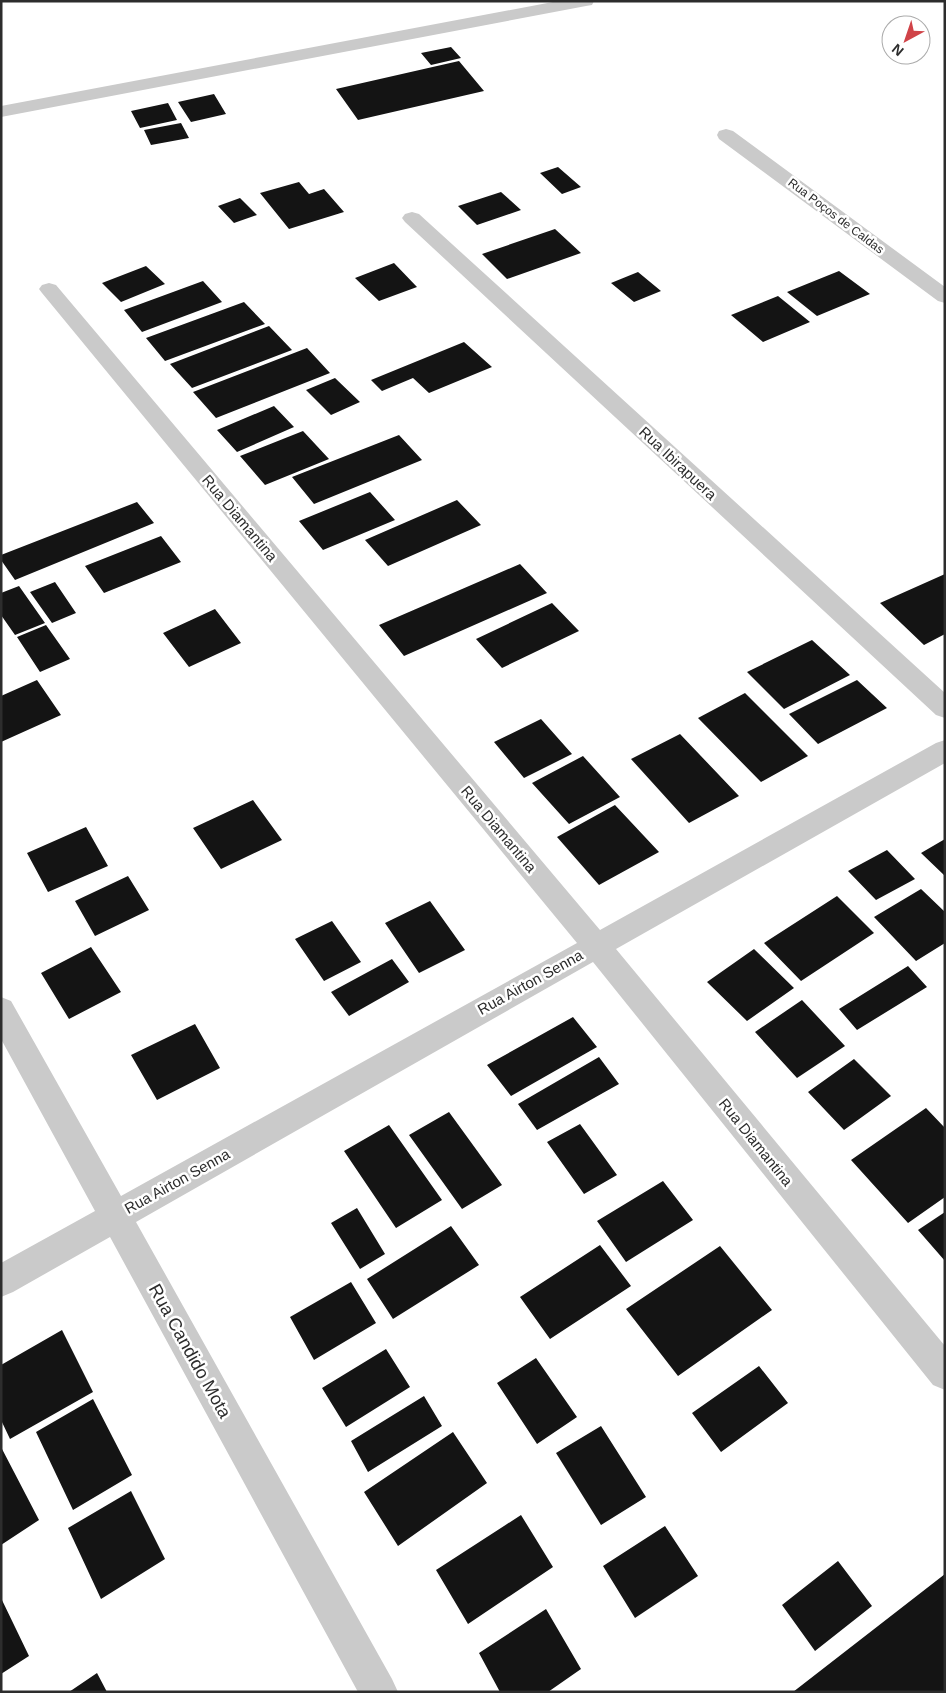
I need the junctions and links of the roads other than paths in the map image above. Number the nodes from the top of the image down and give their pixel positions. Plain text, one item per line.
1 (586, 1) edge
2 (1, 112) edge
3 (726, 135) dead end
4 (412, 218) dead end
5 (49, 289) dead end
6 (945, 297) edge
7 (945, 708) edge
8 (945, 750) edge
9 (596, 945) junction
10 (1, 1010) edge
11 (115, 1216) junction
12 (1, 1281) edge
13 (945, 1373) edge
14 (379, 1692) edge

1 - 2 street
3 - 6 street, Rua Poços de Caldas
4 - 7 street, Rua Ibirapuera
5 - 9 street, Rua Diamantina
8 - 9 street, Rua Airton Senna
9 - 11 street, Rua Airton Senna
9 - 13 street, Rua Diamantina
10 - 11 street, Rua Candido Mota
11 - 12 street, Rua Airton Senna
11 - 14 street, Rua Candido Mota

